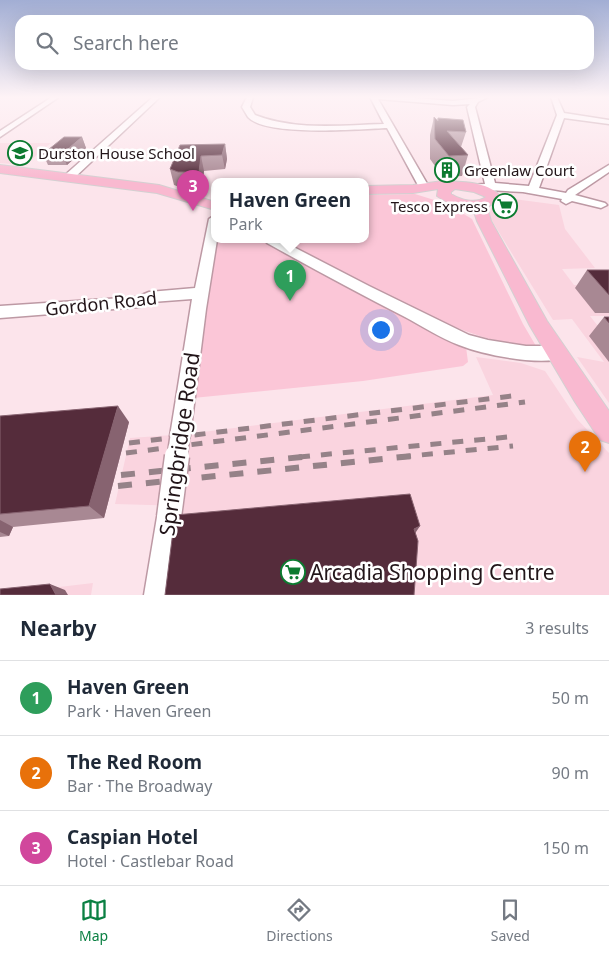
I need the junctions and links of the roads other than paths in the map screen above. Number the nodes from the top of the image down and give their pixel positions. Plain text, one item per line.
1 (15, 125) edge
2 (126, 125) edge
3 (274, 125) edge
4 (478, 125) edge
5 (557, 125) edge
6 (390, 126) joint
7 (0, 135) edge
8 (609, 168) edge
9 (0, 169) edge
10 (69, 177) junction
11 (418, 188) junction
12 (533, 189) junction
13 (369, 190) edge
14 (448, 192) joint
15 (485, 194) junction
16 (567, 199) junction
17 (211, 205) edge
18 (605, 205) edge
19 (211, 240) edge
20 (277, 243) edge
21 (201, 293) junction
22 (0, 312) edge
23 (558, 353) junction
24 (609, 431) edge
25 (158, 595) edge

1 - 7 street
2 - 10 street
3 - 6 street
4 - 15 street
5 - 12 street
6 - 11 street
8 - 16 street
9 - 10 main road
10 - 17 main road
11 - 13 main road
11 - 14 main road
12 - 15 street
12 - 16 street
14 - 15 main road
15 - 16 street
15 - 23 main road
16 - 18 street
19 - 21 street, Springbridge Road
20 - 23 street
21 - 22 street, Gordon Road
21 - 25 street, Springbridge Road, bridge
23 - 24 main road

